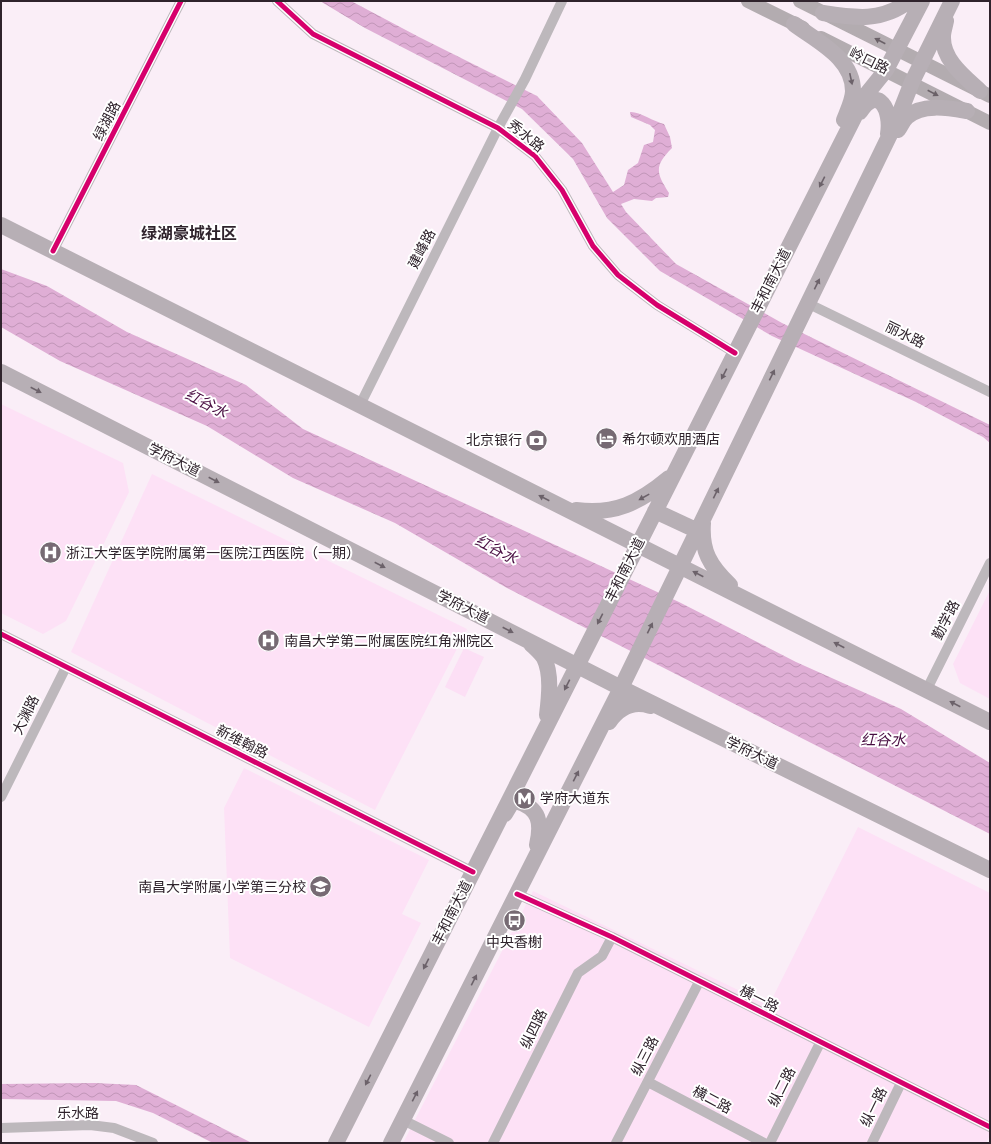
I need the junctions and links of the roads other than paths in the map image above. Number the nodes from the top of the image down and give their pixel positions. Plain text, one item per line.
1 (181, 1) edge
2 (277, 1) edge
3 (562, 1) edge
4 (748, 1) edge
5 (800, 1) edge
6 (909, 1) edge
7 (922, 1) edge
8 (950, 4) edge
9 (823, 13) junction
10 (794, 24) junction
11 (896, 50) junction
12 (922, 62) junction
13 (886, 70) junction
14 (912, 82) junction
15 (985, 94) edge
16 (968, 111) junction
17 (889, 115) junction
18 (990, 123) edge
19 (850, 126) junction
20 (498, 128) junction
21 (886, 143) junction
22 (830, 165) junction
23 (868, 179) junction
24 (852, 212) junction
25 (1, 225) edge
26 (54, 251) junction
27 (807, 303) junction
28 (735, 353) junction
29 (1, 372) edge
30 (990, 392) edge
31 (360, 405) junction
32 (674, 473) junction
33 (566, 509) junction
34 (655, 511) junction
35 (701, 525) junction
36 (634, 552) junction
37 (990, 563) edge
38 (678, 571) junction
39 (743, 597) junction
40 (1, 634) edge
41 (528, 640) junction
42 (577, 665) junction
43 (66, 667) junction
44 (621, 688) junction
45 (927, 690) junction
46 (668, 712) junction
47 (990, 722) edge
48 (544, 730) junction
49 (592, 746) junction
50 (1, 797) edge
51 (490, 838) junction
52 (534, 861) junction
53 (990, 870) edge
54 (472, 872) junction
55 (517, 894) junction
56 (612, 937) junction
57 (699, 982) junction
58 (820, 1043) junction
59 (648, 1082) junction
60 (901, 1083) junction
61 (403, 1120) junction
62 (990, 1127) edge
63 (1, 1128) edge
64 (153, 1143) edge
65 (336, 1143) edge
66 (391, 1143) edge
67 (449, 1143) edge
68 (493, 1143) edge
69 (616, 1143) edge
70 (764, 1143) edge
71 (770, 1143) edge
72 (872, 1143) edge

1 - 26 street, 绿湖路
2 - 20 street, 秀水路
3 - 20 street, 建峰路
4 - 10 street, 岭口路
5 - 9 street, 岭口路
6 - 9 main road
7 - 11 main road, 丰和南大道
8 - 12 main road
8 - 15 main road
11 -> 9 street, 岭口路
10 - 13 street, 岭口路
10 -> 22 main road
11 - 12 street, 岭口路
11 - 13 main road, 丰和南大道
12 - 14 main road
12 - 15 street, 岭口路
13 - 14 street, 岭口路
13 - 19 main road, 丰和南大道
14 -> 16 street, 岭口路
14 - 17 main road
14 - 21 main road
16 - 18 street, 岭口路
16 - 23 main road
17 - 19 main road
17 - 21 main road
17 - 24 main road
19 - 22 main road, 丰和南大道
20 - 28 street, 秀水路
20 - 31 street, 建峰路
21 - 23 main road
22 -> 28 main road, 丰和南大道
23 - 24 main road
27 -> 24 main road
25 - 26 main road
26 - 31 main road
27 - 30 street, 丽水路
35 -> 27 main road
28 -> 32 main road, 丰和南大道
29 -> 41 main road, 学府大道
33 -> 31 main road
32 -> 33 main road
32 - 34 main road, 丰和南大道
33 - 36 main road
34 - 35 main road
34 - 36 main road, 丰和南大道
35 - 38 main road
35 - 39 main road
36 - 38 main road
36 -> 42 main road, 丰和南大道
37 - 45 street, 勤学路
39 -> 38 main road
44 -> 38 main road
45 -> 39 main road
40 - 43 street, 新维翰路
41 - 42 main road, 学府大道
41 - 48 main road
42 - 44 main road, 学府大道
42 -> 48 main road, 丰和南大道
43 - 50 street, 大渊路
43 - 54 street, 新维翰路
44 - 46 main road, 学府大道
44 - 49 main road
47 -> 45 main road
46 - 49 main road
46 - 53 main road, 学府大道
48 - 51 main road, 丰和南大道
52 -> 49 main road
51 - 52 main road
51 - 54 main road, 丰和南大道
52 - 55 main road
54 -> 65 main road, 丰和南大道
55 - 56 street, 横一路
61 -> 55 main road
56 - 57 street, 横一路
56 - 68 street, 纵四路
57 - 58 street, 横一路
57 - 59 street, 纵三路
58 - 60 street, 横一路
58 - 71 street, 纵二路
59 - 69 street, 纵三路
59 - 70 street, 横二路
60 - 62 street, 横一路
60 - 72 street, 纵一路
61 - 66 main road
61 - 67 street
63 - 64 street, 乐水路

